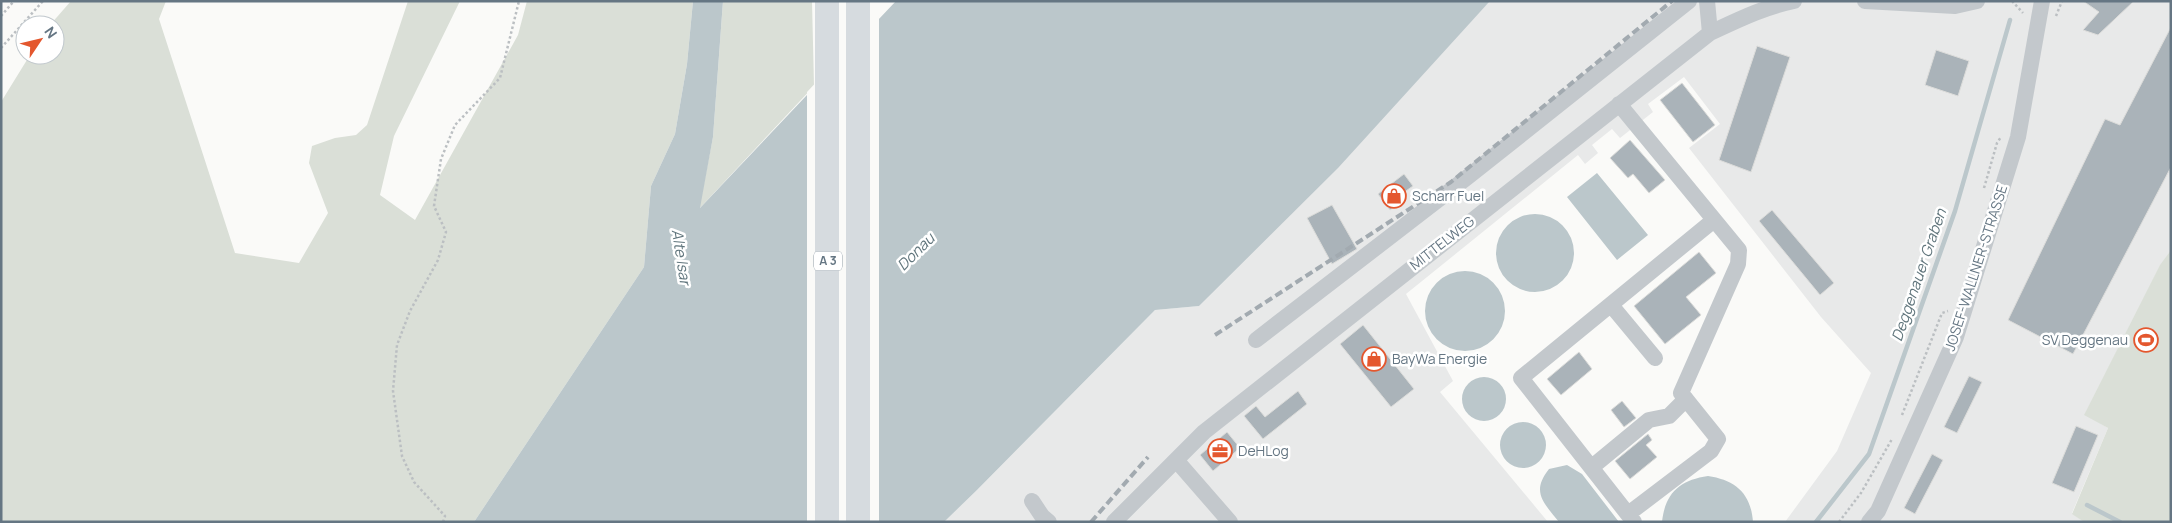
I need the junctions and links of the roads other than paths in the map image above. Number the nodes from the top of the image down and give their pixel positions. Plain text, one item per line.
1 (827, 1) edge
2 (858, 1) edge
3 (1688, 1) edge
4 (1708, 1) edge
5 (1794, 1) edge
6 (1865, 1) edge
7 (1977, 1) edge
8 (2042, 1) edge
9 (1710, 33) junction
10 (1619, 104) junction
11 (1714, 220) junction
12 (1611, 305) junction
13 (1256, 340) dead end
14 (1655, 358) dead end
15 (1686, 399) junction
16 (1176, 460) junction
17 (1592, 468) junction
18 (1032, 501) dead end
19 (1631, 518) edge
20 (827, 522) edge
21 (858, 522) edge
22 (1049, 522) edge
23 (1114, 522) edge
24 (1230, 522) edge
25 (1869, 522) edge

1 - 20 highway, A 3
2 - 21 highway, A 3
3 - 13 street
4 - 9 street
5 - 9 street, MITTELWEG
6 - 7 street
8 - 25 street, JOSEF-WALLNER-STRASSE
9 - 10 street, MITTELWEG
10 - 11 street
10 - 16 street, MITTELWEG
11 - 12 street
11 - 15 street
12 - 14 street
12 - 17 street
15 - 17 street
15 - 19 street
16 - 23 street, MITTELWEG
16 - 24 street
17 - 19 street
18 - 22 street

